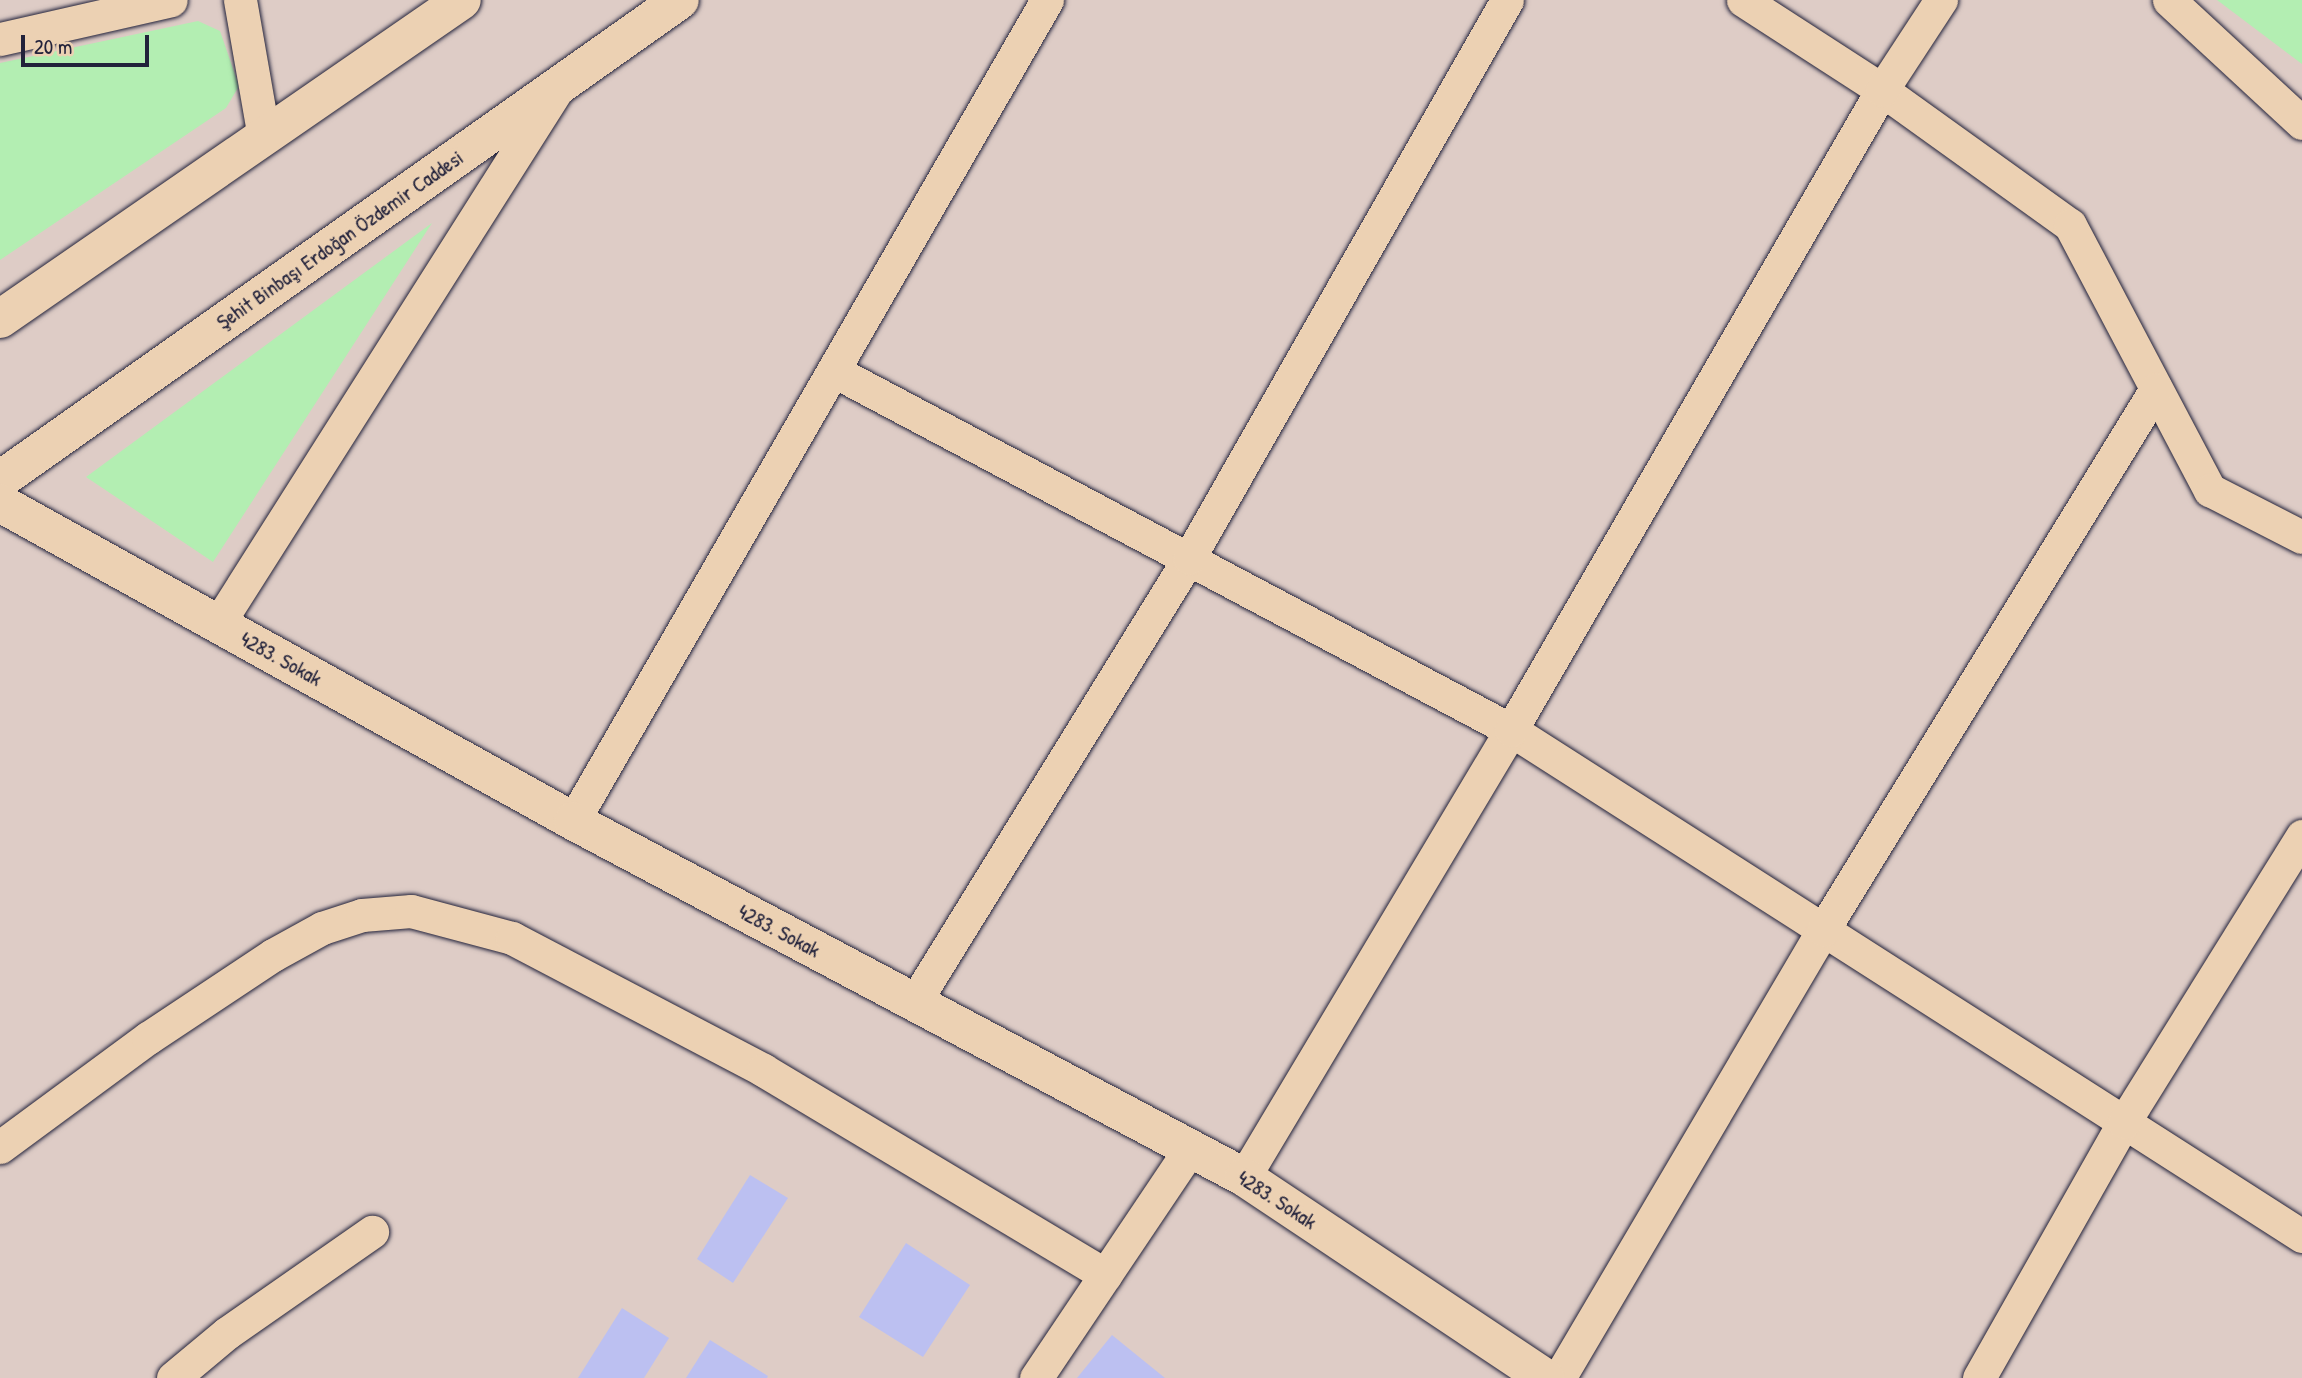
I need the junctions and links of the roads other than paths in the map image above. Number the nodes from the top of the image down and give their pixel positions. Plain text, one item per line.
1 (171, 0) edge
2 (240, 0) edge
3 (462, 0) edge
4 (680, 0) edge
5 (1047, 0) edge
6 (1507, 0) edge
7 (1743, 0) edge
8 (1941, 0) edge
9 (2169, 0) edge
10 (0, 38) edge
11 (561, 84) junction
12 (1882, 90) junction
13 (2302, 123) edge
14 (264, 137) junction
15 (0, 320) edge
16 (834, 371) junction
17 (2156, 389) junction
18 (0, 480) edge
19 (0, 503) edge
20 (2302, 537) edge
21 (1189, 558) junction
22 (218, 624) junction
23 (1511, 730) junction
24 (573, 821) junction
25 (2302, 836) edge
26 (1823, 930) junction
27 (914, 1003) junction
28 (2124, 1122) junction
29 (0, 1147) edge
30 (1189, 1150) junction
31 (1244, 1177) junction
32 (372, 1232) dead end
33 (2302, 1237) edge
34 (1105, 1275) junction
35 (173, 1378) edge
36 (1036, 1378) edge
37 (1545, 1378) edge
38 (1559, 1378) edge
39 (1979, 1378) edge

1 - 10 street
2 - 14 street
3 - 14 street
4 - 11 street, Şehit Binbaşı Erdoğan Özdemir Caddesi
5 - 16 street
6 - 21 street
7 - 12 street
8 - 12 street
9 - 13 street
11 - 18 street, Şehit Binbaşı Erdoğan Özdemir Caddesi
11 - 22 street
12 - 17 street
12 - 23 street
14 - 15 street
16 - 21 street
16 - 24 street
17 - 20 street
17 - 26 street
19 - 22 street, 4283. Sokak
21 - 23 street
21 - 27 street
22 - 24 street, 4283. Sokak
23 - 26 street
23 - 31 street
24 - 27 street, 4283. Sokak
25 - 28 street
26 - 28 street
26 - 38 street
27 - 30 street, 4283. Sokak
28 - 33 street
28 - 39 street
29 - 34 street
30 - 31 street, 4283. Sokak
30 - 34 street
31 - 37 street, 4283. Sokak
32 - 35 street
34 - 36 street

